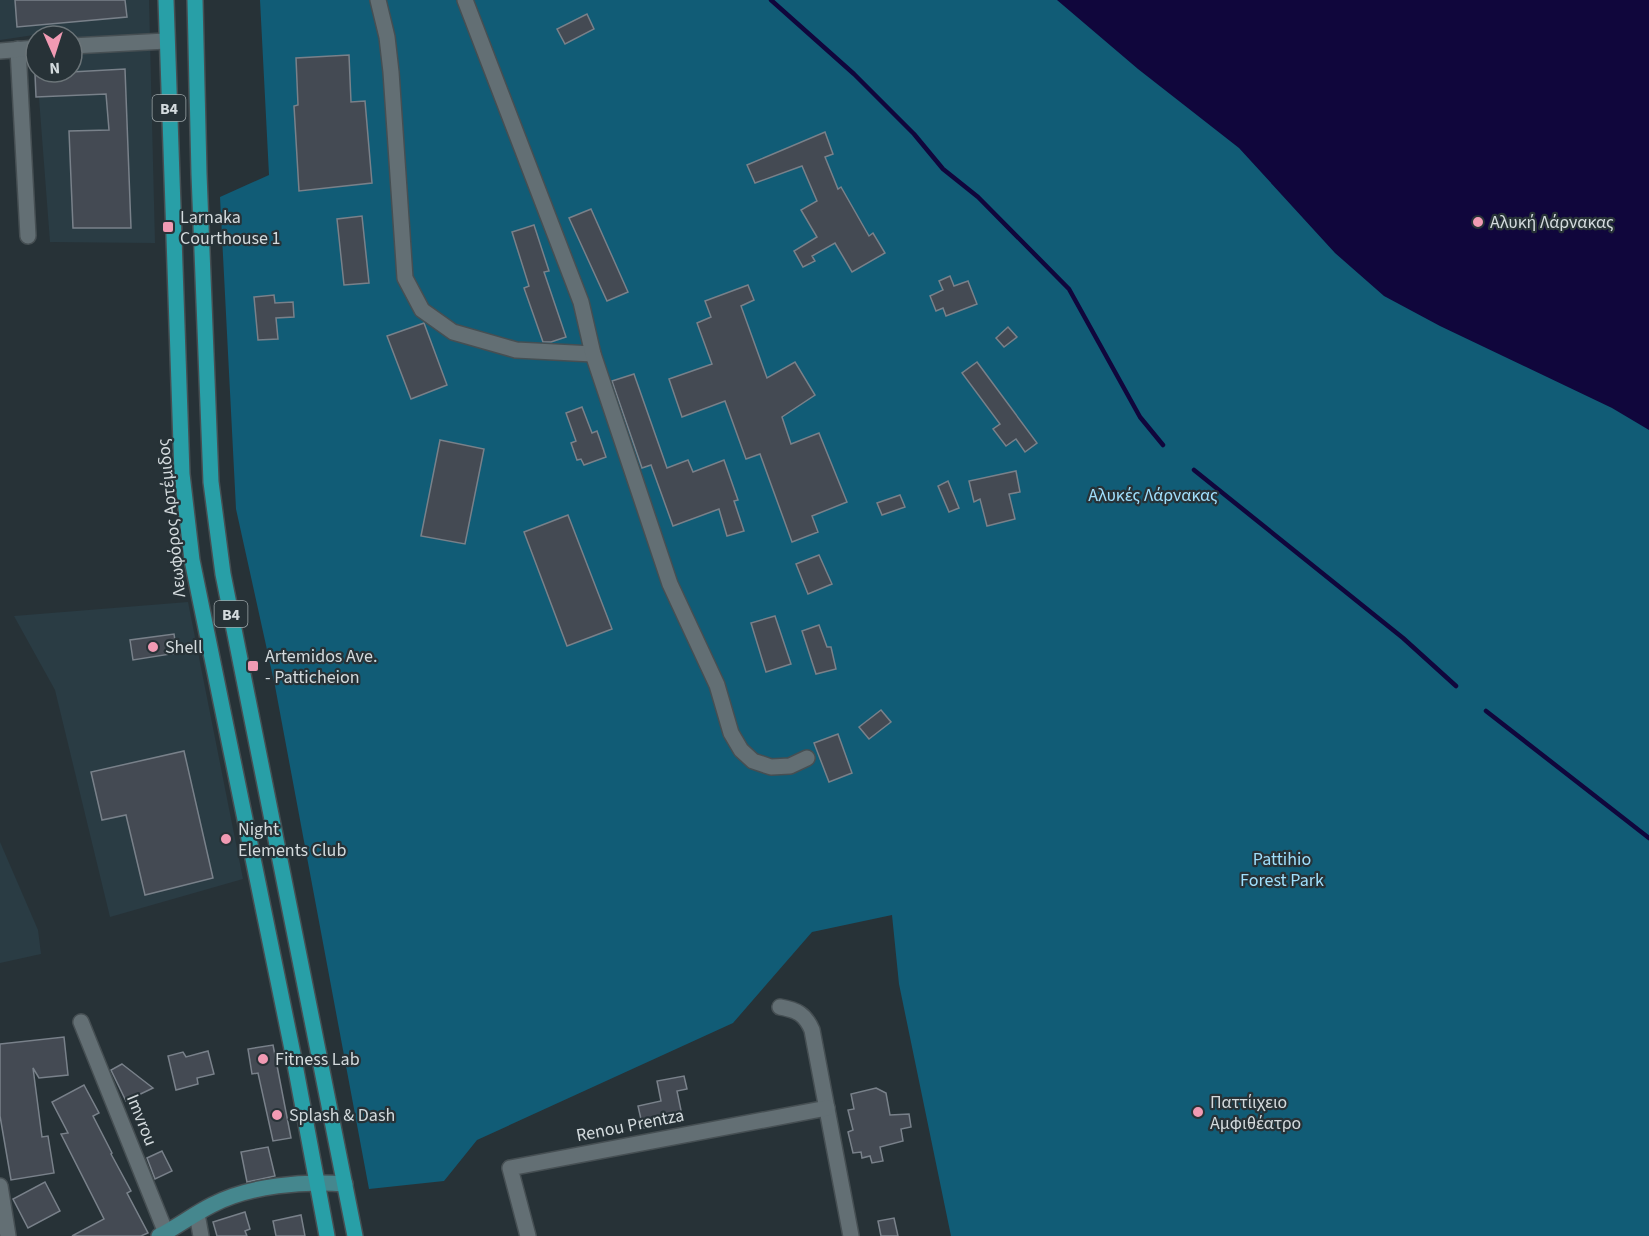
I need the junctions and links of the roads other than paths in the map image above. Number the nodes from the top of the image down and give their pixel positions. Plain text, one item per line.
1 (166, 0) edge
2 (195, 0) edge
3 (378, 0) edge
4 (465, 0) edge
5 (166, 41) junction
6 (84, 45) edge
7 (18, 49) junction
8 (24, 49) edge
9 (0, 51) edge
10 (199, 174) junction
11 (172, 175) junction
12 (28, 236) dead end
13 (592, 354) junction
14 (807, 758) dead end
15 (780, 1007) dead end
16 (81, 1022) dead end
17 (826, 1108) junction
18 (316, 1182) junction
19 (345, 1184) junction
20 (0, 1186) edge
21 (197, 1214) junction
22 (163, 1234) edge
23 (8, 1236) edge
24 (201, 1236) edge
25 (327, 1236) edge
26 (355, 1236) edge
27 (528, 1236) edge
28 (851, 1236) edge

1 - 5 main road, Λεωφόρος Αρτέμιδος / B4
2 - 10 main road, B4
3 - 13 street
4 - 13 street
5 - 6 street
5 - 11 main road, Λεωφόρος Αρτέμιδος / B4
7 - 8 street
7 - 9 street
7 - 12 street
10 - 11 main road
10 - 19 main road, B4
11 - 18 main road, Λεωφόρος Αρτέμιδος / B4
13 - 14 street
15 - 17 street
16 - 22 street, Imvrou
17 - 27 street, Renou Prentza
17 - 28 street
18 - 19 street
18 - 21 street
18 - 25 main road, Λεωφόρος Αρτέμιδος / B4
19 - 26 main road, B4
20 - 23 street
21 - 22 street
21 - 24 street

